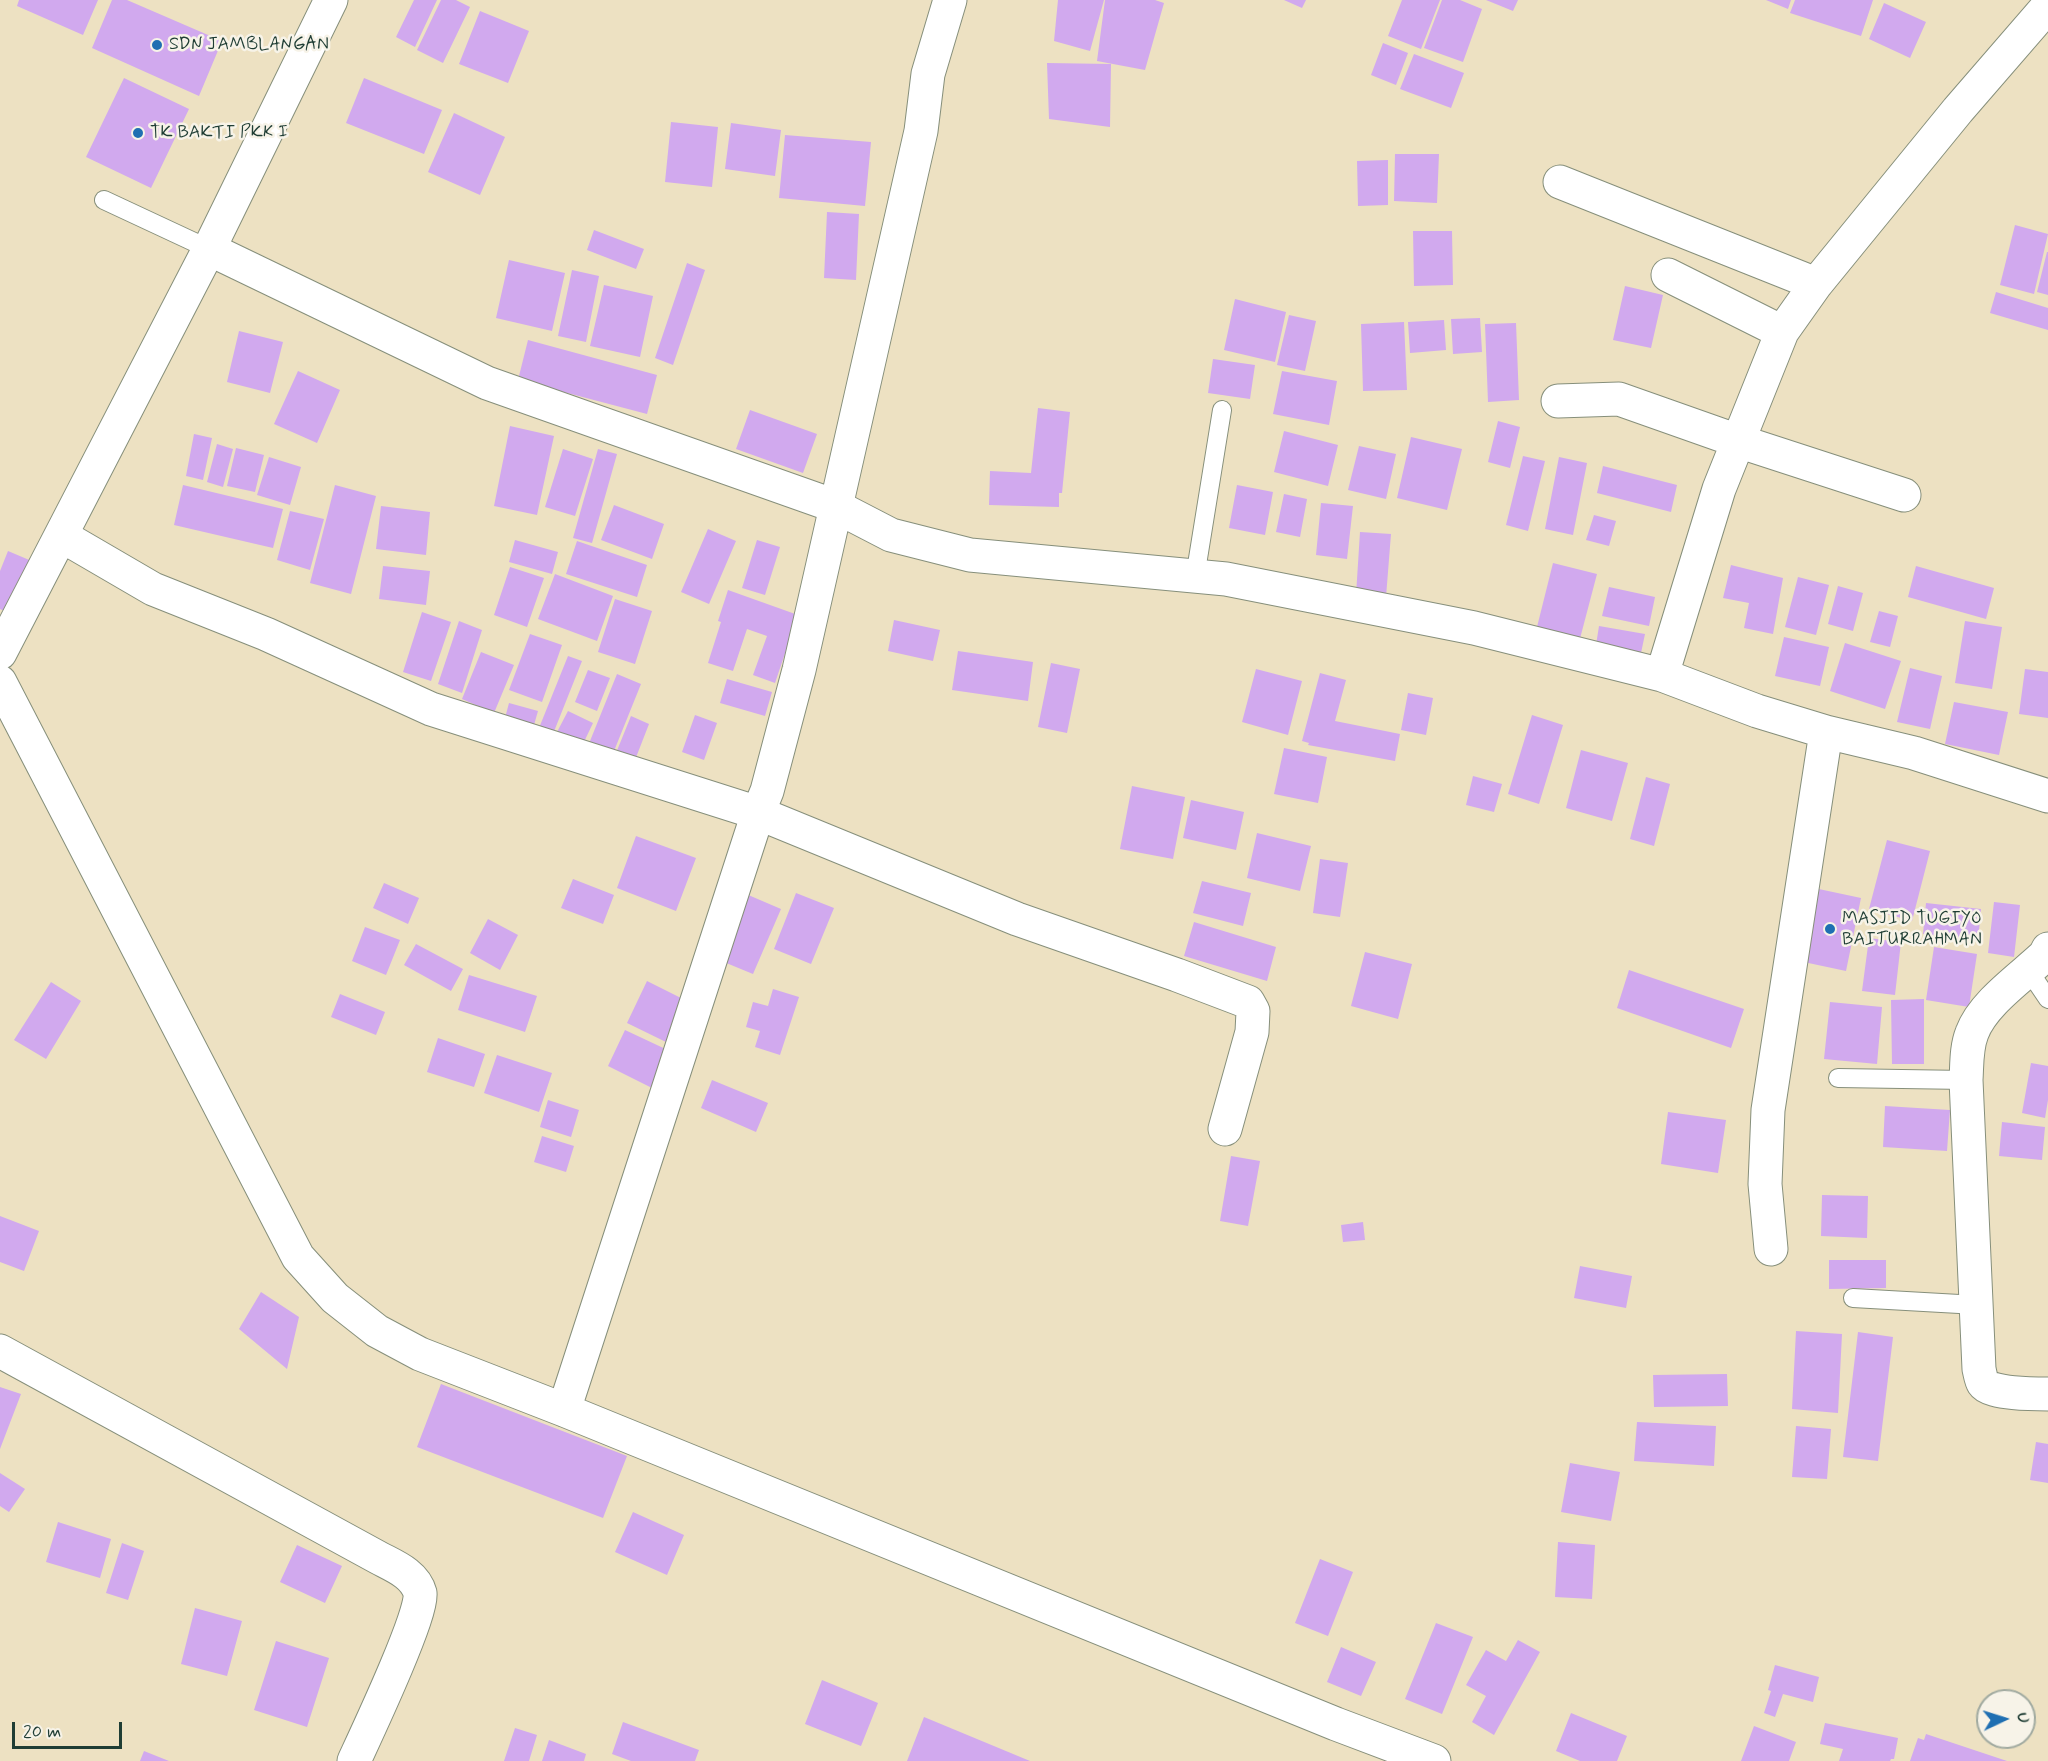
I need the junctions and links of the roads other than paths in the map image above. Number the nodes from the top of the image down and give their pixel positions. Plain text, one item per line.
1 (331, 0) edge
2 (944, 0) edge
3 (950, 0) edge
4 (2048, 6) edge
5 (1560, 182) dead end
6 (104, 200) dead end
7 (210, 249) junction
8 (1668, 275) dead end
9 (1816, 285) junction
10 (1782, 332) junction
11 (1558, 401) dead end
12 (1222, 410) dead end
13 (1738, 441) junction
14 (1904, 495) dead end
15 (835, 506) junction
16 (62, 536) junction
17 (1195, 577) junction
18 (0, 653) edge
19 (1662, 675) junction
20 (0, 682) edge
21 (1826, 732) junction
22 (2048, 796) edge
23 (758, 813) junction
24 (2038, 960) edge
25 (2048, 999) edge
26 (1838, 1078) dead end
27 (1966, 1080) junction
28 (1225, 1129) dead end
29 (1771, 1249) dead end
30 (1853, 1298) dead end
31 (1977, 1305) junction
32 (0, 1351) edge
33 (2048, 1394) edge
34 (564, 1410) junction
35 (354, 1761) edge
36 (1434, 1761) edge

1 - 7 street
2 - 3 street
3 - 15 street
4 - 9 street
5 - 9 street
6 - 7 lane
7 - 15 street
7 - 16 street
8 - 10 street
9 - 10 street
10 - 13 street
11 - 13 street
12 - 17 lane
13 - 14 street
13 - 19 street
15 - 17 street
15 - 23 street
16 - 18 street
16 - 23 street
17 - 19 street
19 - 21 street
20 - 34 street
21 - 22 street
21 - 29 street
23 - 28 street
23 - 34 street
24 - 25 lane
24 - 27 street
26 - 27 lane
27 - 31 street
30 - 31 lane
31 - 33 street
32 - 35 street
34 - 36 street

